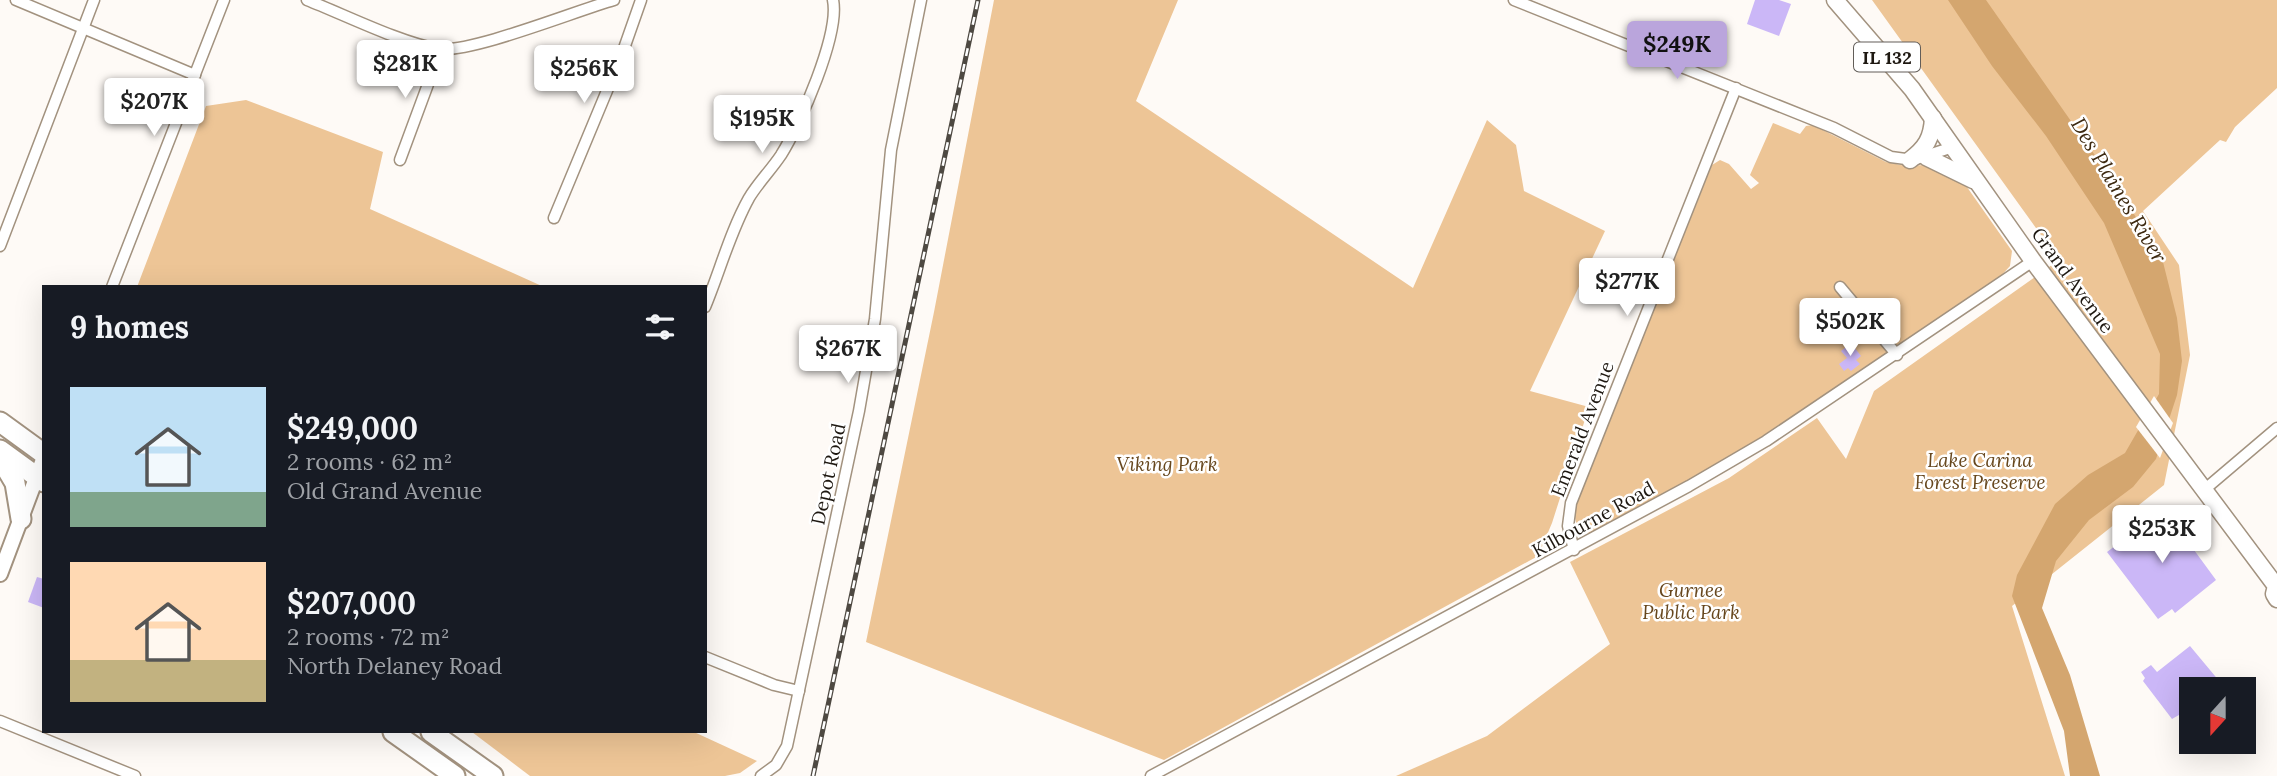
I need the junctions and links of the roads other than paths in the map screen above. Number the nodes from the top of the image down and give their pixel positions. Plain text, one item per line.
1 (16, 0) edge
2 (94, 0) edge
3 (224, 0) edge
4 (307, 0) edge
5 (614, 0) edge
6 (641, 0) edge
7 (833, 0) edge
8 (921, 0) edge
9 (1514, 0) edge
10 (1835, 0) edge
11 (83, 29) junction
12 (438, 49) junction
13 (195, 75) junction
14 (1736, 88) junction
15 (1933, 118) junction
16 (1953, 147) junction
17 (1918, 158) junction
18 (400, 160) dead end
19 (1978, 183) junction
20 (554, 218) dead end
21 (0, 246) edge
22 (2033, 261) junction
23 (113, 285) edge
24 (1840, 287) dead end
25 (707, 302) edge
26 (1897, 355) junction
27 (0, 422) edge
28 (2277, 428) edge
29 (0, 450) edge
30 (42, 454) edge
31 (0, 458) edge
32 (40, 479) edge
33 (2204, 490) junction
34 (21, 519) junction
35 (1574, 550) junction
36 (0, 574) edge
37 (2277, 586) edge
38 (2277, 599) edge
39 (707, 658) edge
40 (799, 691) junction
41 (0, 722) edge
42 (394, 733) edge
43 (432, 733) edge
44 (135, 776) edge
45 (455, 776) edge
46 (493, 776) edge
47 (761, 776) edge
48 (1151, 776) edge

1 - 11 street
2 - 11 street
3 - 13 street
4 - 12 street
5 - 12 street
6 - 20 street
7 - 25 street
8 - 40 street, Depot Road
9 - 14 street
10 - 15 main road, Grand Avenue / IL 132
11 - 13 street
11 - 21 street
12 - 18 street
13 - 23 street
14 - 17 street
14 - 35 street, Emerald Avenue
15 - 16 main road, Grand Avenue / IL 132
15 - 17 main road
16 - 17 street
16 - 19 main road, Grand Avenue / IL 132
17 - 19 main road
19 - 22 main road, Grand Avenue / IL 132
22 - 26 street, Kilbourne Road
22 - 33 main road, Grand Avenue / IL 132
24 - 26 street
26 - 35 street, Kilbourne Road
27 - 30 highway
28 - 33 street
29 - 32 highway
31 - 34 highway
32 - 34 street
33 - 37 main road, Grand Avenue
34 - 36 street
35 - 48 street, Kilbourne Road
37 - 38 main road, Grand Avenue
39 - 40 street
40 - 47 street, Depot Road
41 - 44 street
42 - 45 highway
43 - 46 highway

